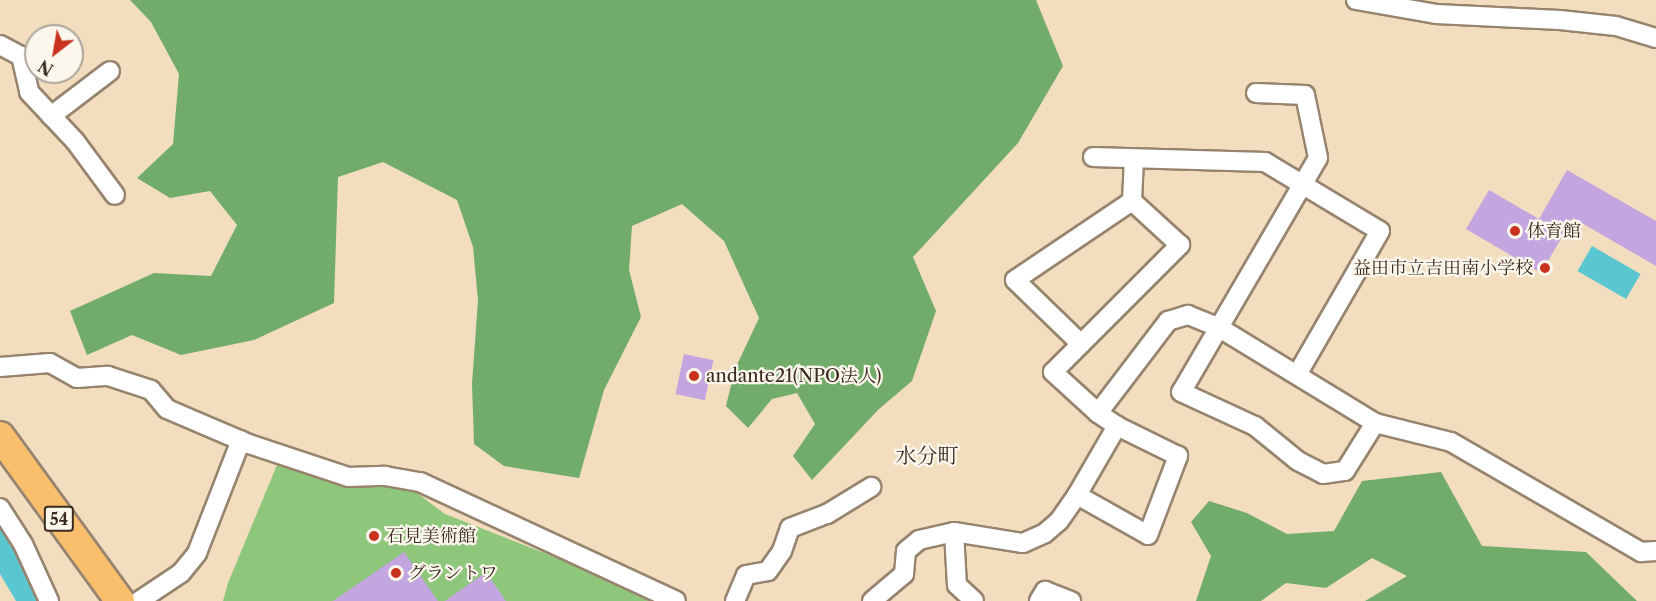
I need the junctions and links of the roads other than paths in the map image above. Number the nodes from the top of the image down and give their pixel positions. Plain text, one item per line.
1 (1356, 0) edge
2 (1656, 38) edge
3 (0, 45) edge
4 (110, 71) dead end
5 (1256, 93) dead end
6 (51, 116) junction
7 (1093, 158) dead end
8 (1134, 159) junction
9 (1303, 185) junction
10 (115, 195) dead end
11 (1132, 201) junction
12 (1218, 327) junction
13 (1081, 344) junction
14 (0, 367) edge
15 (1297, 375) junction
16 (1098, 413) junction
17 (1376, 423) junction
18 (1117, 426) junction
19 (0, 436) edge
20 (241, 440) junction
21 (870, 488) dead end
22 (1077, 495) junction
23 (0, 508) edge
24 (954, 532) junction
25 (1656, 551) edge
26 (48, 601) edge
27 (120, 601) edge
28 (139, 601) edge
29 (676, 601) edge
30 (735, 601) edge
31 (872, 601) edge
32 (974, 601) edge
33 (1039, 601) edge
34 (1071, 601) edge

1 - 2 street
3 - 6 street
4 - 6 street
5 - 9 street
6 - 10 street
7 - 8 street
8 - 9 street
8 - 11 street
9 - 12 street
9 - 15 street
11 - 13 street
11 - 13 street
12 - 15 street
12 - 16 street
12 - 17 street
13 - 16 street
14 - 20 street
15 - 17 street
16 - 18 street
17 - 25 street
18 - 22 street
18 - 22 street
19 - 27 main road, 54
20 - 28 street
20 - 29 street
21 - 30 street
22 - 24 street
23 - 26 street
24 - 31 street
24 - 32 street
33 - 34 street

